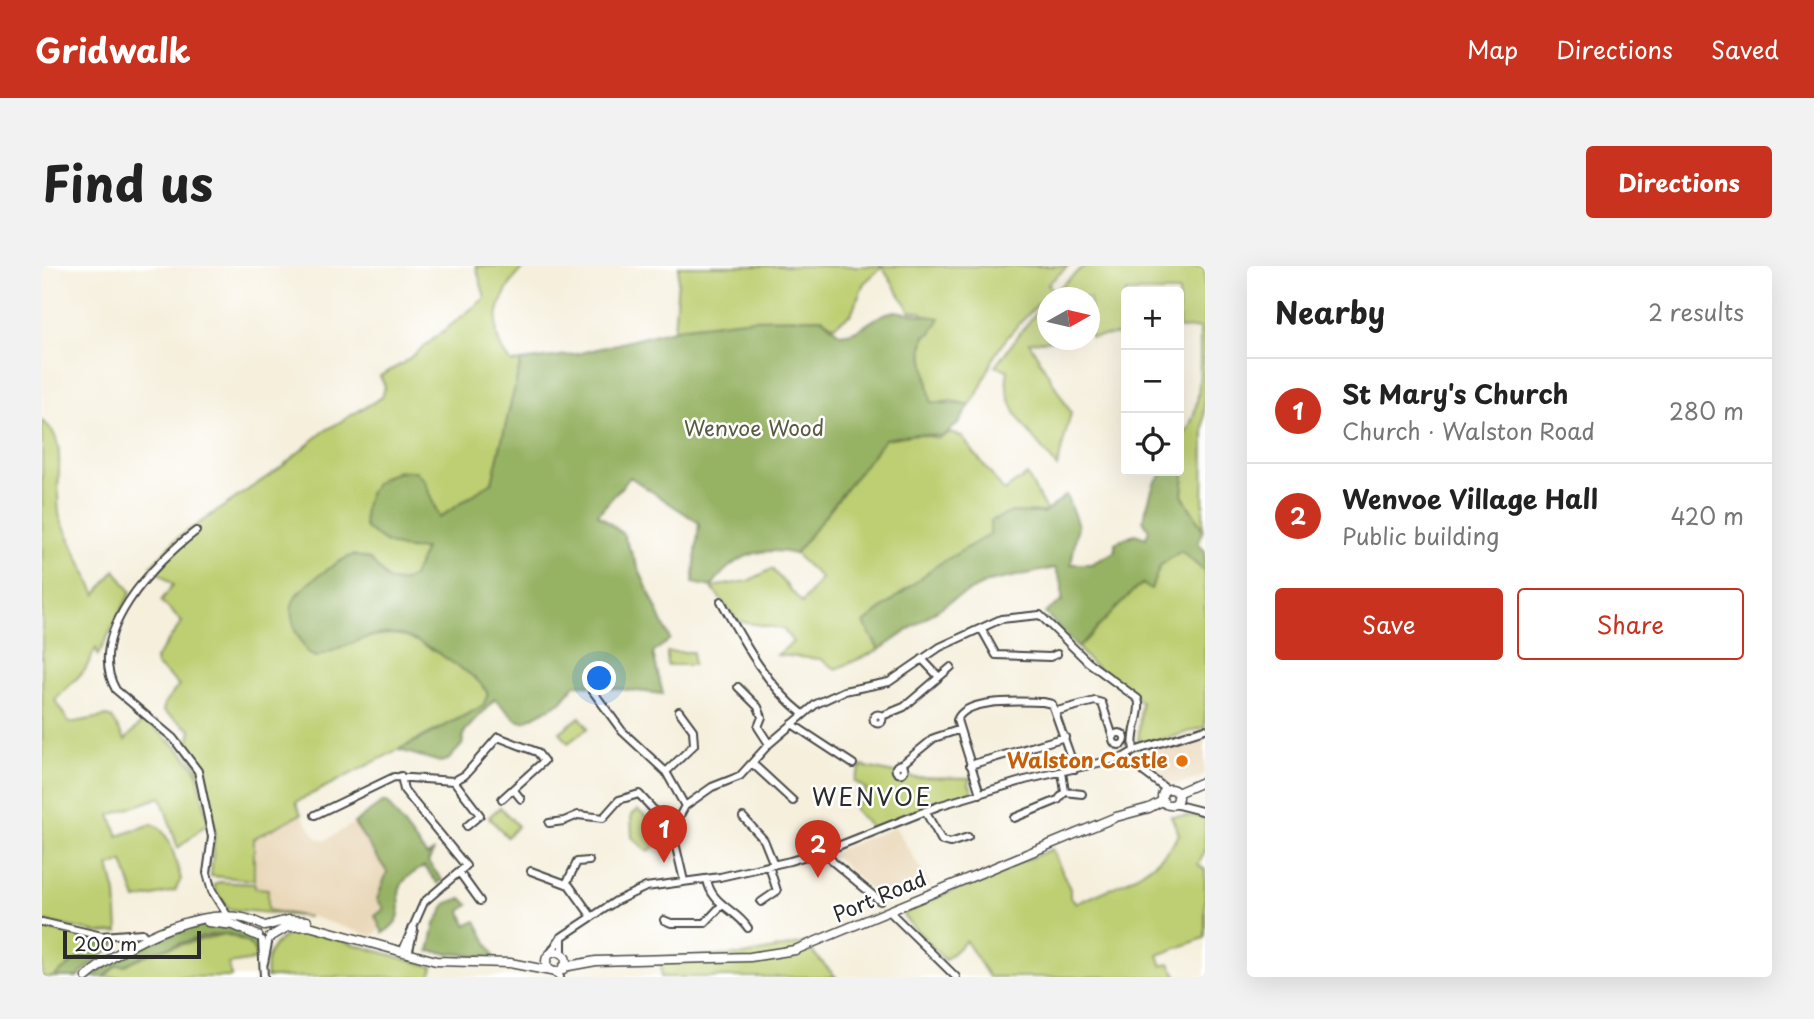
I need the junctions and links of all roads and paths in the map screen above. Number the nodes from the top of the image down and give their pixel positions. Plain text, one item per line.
1 (196, 531) dead end
2 (720, 601) dead end
3 (981, 628) junction
4 (1057, 654) dead end
5 (922, 659) junction
6 (951, 667) dead end
7 (939, 677) junction
8 (738, 687) dead end
9 (592, 690) dead end
10 (679, 711) dead end
11 (1057, 711) junction
12 (803, 714) junction
13 (882, 716) dead end
14 (792, 724) junction
15 (1205, 729) edge
16 (958, 730) junction
17 (1065, 737) junction
18 (1114, 737) dead end
19 (769, 744) junction
20 (1134, 751) junction
21 (1124, 757) junction
22 (752, 764) junction
23 (853, 764) dead end
24 (901, 765) dead end
25 (970, 765) junction
26 (1075, 769) junction
27 (667, 772) junction
28 (1062, 772) junction
29 (401, 776) junction
30 (454, 781) junction
31 (1205, 781) edge
32 (513, 789) junction
33 (1166, 789) junction
34 (1065, 792) junction
35 (1177, 793) junction
36 (980, 794) junction
37 (1082, 794) dead end
38 (502, 799) dead end
39 (521, 799) dead end
40 (793, 800) dead end
41 (1162, 801) junction
42 (1174, 804) junction
43 (685, 806) junction
44 (925, 811) junction
45 (1205, 811) edge
46 (315, 815) dead end
47 (743, 817) dead end
48 (1014, 818) dead end
49 (549, 822) dead end
50 (467, 825) dead end
51 (671, 830) junction
52 (968, 837) dead end
53 (826, 851) junction
54 (589, 861) dead end
55 (771, 865) junction
56 (531, 871) dead end
57 (458, 872) junction
58 (706, 879) junction
59 (684, 881) junction
60 (566, 884) junction
61 (480, 901) dead end
62 (880, 901) dead end
63 (761, 902) dead end
64 (722, 905) junction
65 (902, 906) junction
66 (890, 912) junction
67 (227, 915) junction
68 (592, 917) junction
69 (664, 920) dead end
70 (42, 922) edge
71 (195, 922) junction
72 (902, 922) junction
73 (264, 926) junction
74 (241, 927) junction
75 (748, 928) dead end
76 (343, 934) junction
77 (123, 936) junction
78 (146, 938) junction
79 (265, 938) junction
80 (562, 938) junction
81 (125, 949) junction
82 (405, 953) junction
83 (562, 955) junction
84 (548, 956) junction
85 (596, 961) junction
86 (510, 964) junction
87 (559, 972) edge
88 (86, 977) edge
89 (264, 977) edge
90 (956, 977) edge

1 - 67 street
2 - 12 street
3 - 4 street
3 - 5 street
3 - 20 street
5 - 7 street
5 - 12 street
6 - 7 street
7 - 13 street
8 - 19 street
9 - 27 street
10 - 27 street
11 - 16 street
11 - 17 street
11 - 18 street
12 - 14 street
14 - 19 street
14 - 23 street
15 - 20 street
16 - 24 street
16 - 25 street
17 - 25 street
17 - 26 street
19 - 22 street
20 - 21 street
21 - 26 street
21 - 33 street
22 - 40 street
22 - 43 street
25 - 36 street
26 - 28 street
27 - 43 street
28 - 34 street
28 - 36 street
29 - 30 street
29 - 46 street
29 - 57 street
30 - 32 street
30 - 50 street
31 - 35 main road
32 - 38 street
32 - 39 street
33 - 35 main road
33 - 41 main road
34 - 37 street
34 - 48 street
35 - 42 main road
36 - 44 street
41 - 42 main road
41 - 65 main road, Port Road
42 - 45 street
43 - 51 street
44 - 52 street
44 - 53 street
47 - 55 street
49 - 51 street
51 - 59 street
53 - 55 street
53 - 62 street
54 - 60 street
55 - 58 street
55 - 63 street
56 - 60 street
57 - 61 street
57 - 82 street
58 - 59 street
58 - 64 street
59 - 68 street
60 - 68 street
64 - 69 street
64 - 75 street
65 - 66 main road, Port Road
65 - 72 street
66 - 72 street
66 - 85 main road, Port Road
67 - 71 main road, Port Road
67 - 73 main road, Port Road
67 - 74 street
68 - 80 street
70 - 77 street
71 - 74 main road, Port Road
71 - 78 main road, Port Road
72 - 90 street
73 - 76 main road, Port Road
73 - 79 main road
74 - 79 main road, Port Road
76 - 79 main road, Port Road
76 - 82 main road, Port Road
77 - 78 street
77 - 81 street
78 - 81 main road, Port Road
79 - 89 street
80 - 83 street
80 - 84 street
81 - 88 main road, Port Road
82 - 86 main road, Port Road
83 - 84 main road, Port Road
83 - 85 main road, Port Road
83 - 87 main road
84 - 86 main road, Port Road
84 - 87 main road
85 - 87 main road, Port Road
86 - 87 main road, Port Road

